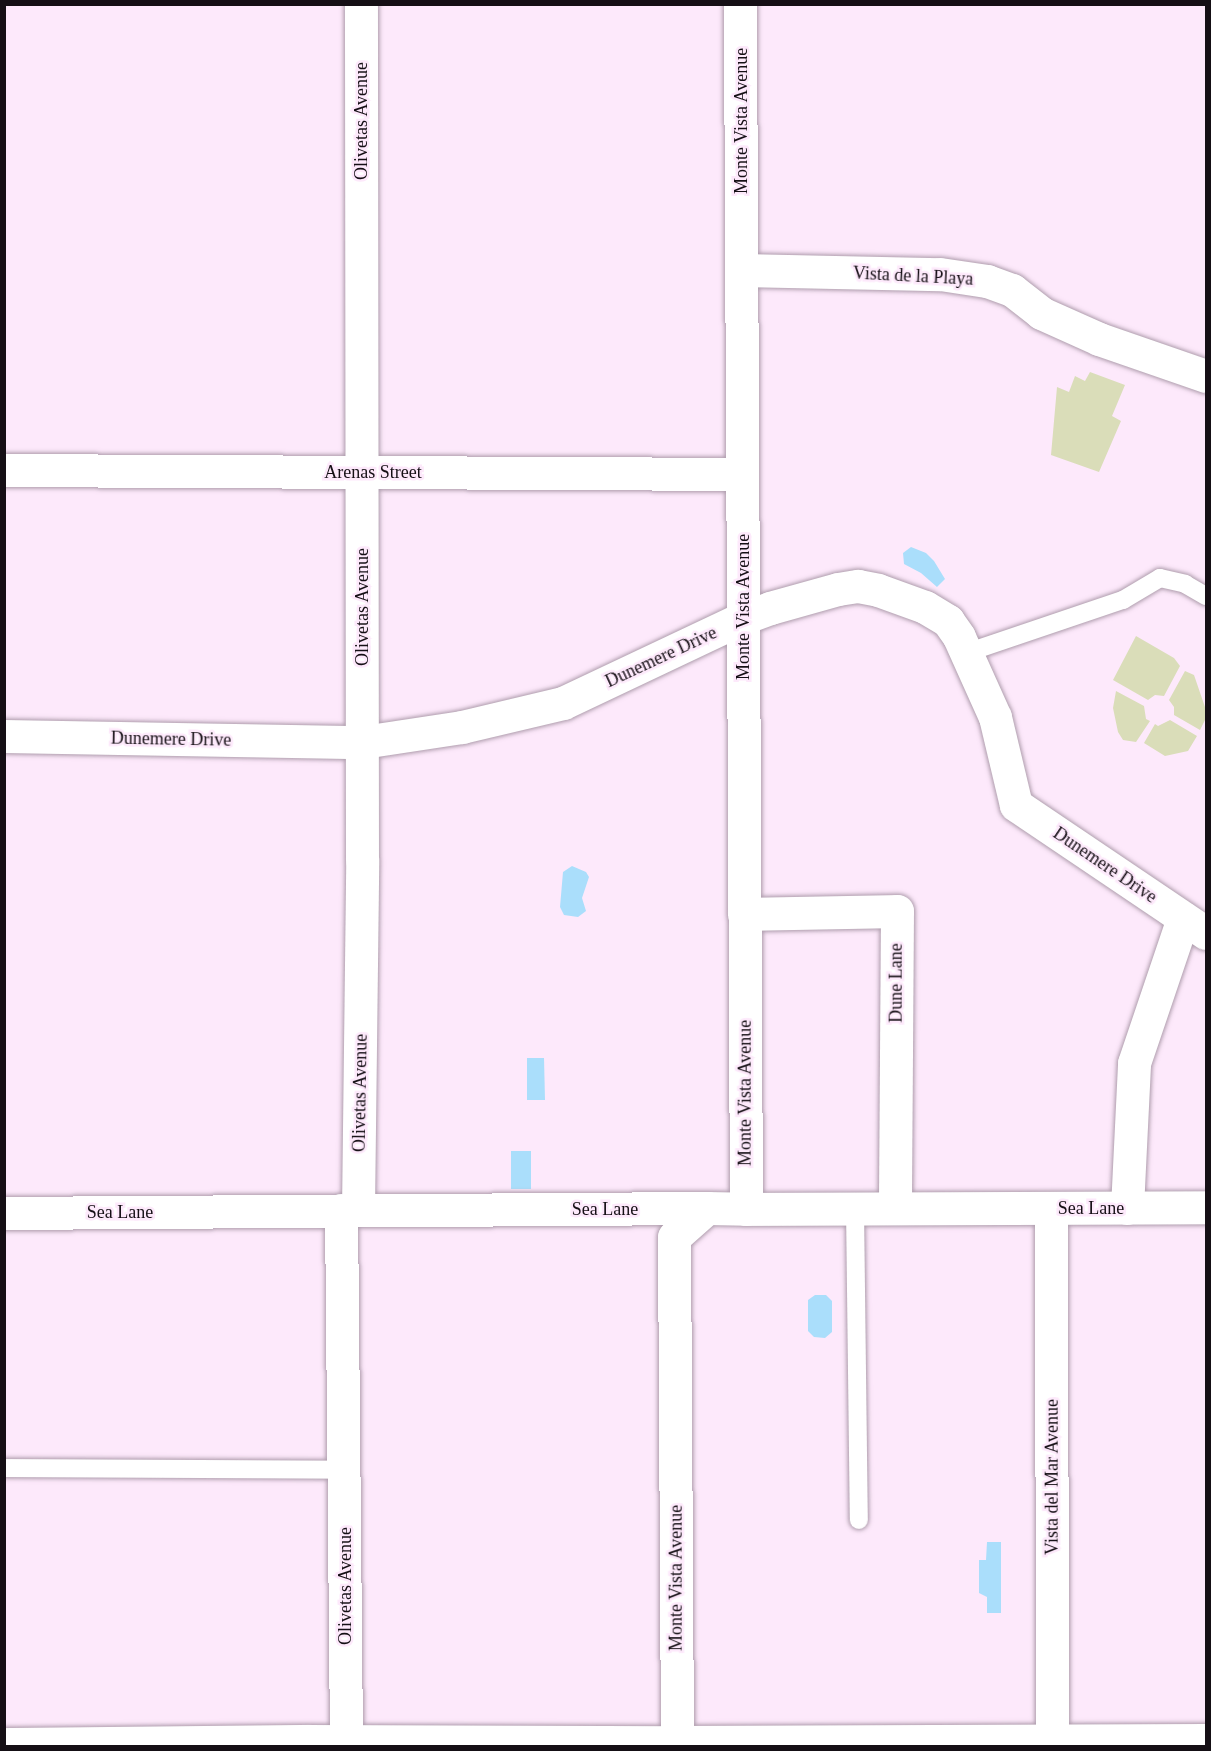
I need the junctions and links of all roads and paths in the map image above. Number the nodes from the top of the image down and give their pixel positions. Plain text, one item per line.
1 (362, 4) edge
2 (740, 4) edge
3 (741, 270) junction
4 (1206, 376) edge
5 (4, 470) edge
6 (361, 472) junction
7 (742, 474) junction
8 (1206, 596) edge
9 (743, 618) junction
10 (966, 653) junction
11 (4, 736) edge
12 (363, 742) junction
13 (744, 914) junction
14 (1195, 926) edge
15 (1206, 1207) edge
16 (855, 1208) junction
17 (895, 1208) junction
18 (1051, 1208) junction
19 (1127, 1208) junction
20 (707, 1209) junction
21 (746, 1209) junction
22 (350, 1210) junction
23 (4, 1213) edge
24 (4, 1467) edge
25 (344, 1470) junction
26 (859, 1520) dead end
27 (1206, 1740) edge
28 (1052, 1743) edge
29 (4, 1744) edge
30 (346, 1744) edge
31 (677, 1744) edge

1 - 6 street, Olivetas Avenue
2 - 3 street, Monte Vista Avenue
3 - 4 street, Vista de la Playa
3 - 7 street, Monte Vista Avenue
5 - 6 street, Arenas Street
6 - 7 street, Arenas Street
6 - 12 street, Olivetas Avenue
7 - 9 street, Monte Vista Avenue
8 - 10 lane
9 - 10 street, Dunemere Drive
9 - 12 street, Dunemere Drive
9 - 13 street, Monte Vista Avenue
10 - 14 street, Dunemere Drive
11 - 12 street, Dunemere Drive
12 - 22 street, Olivetas Avenue
13 - 17 street, Dune Lane
13 - 21 street, Monte Vista Avenue
14 - 19 street, Dunemere Drive
15 - 19 street, Sea Lane
16 - 17 street, Sea Lane
16 - 21 street, Sea Lane
16 - 26 lane
17 - 18 street, Sea Lane
18 - 19 street, Sea Lane
18 - 28 street, Vista del Mar Avenue
20 - 21 street, Sea Lane
20 - 22 street, Sea Lane
20 - 31 street, Monte Vista Avenue
22 - 23 street, Sea Lane
22 - 25 street, Olivetas Avenue
24 - 25 lane
25 - 30 street, Olivetas Avenue
27 - 28 street
28 - 31 street
29 - 30 street
30 - 31 street

